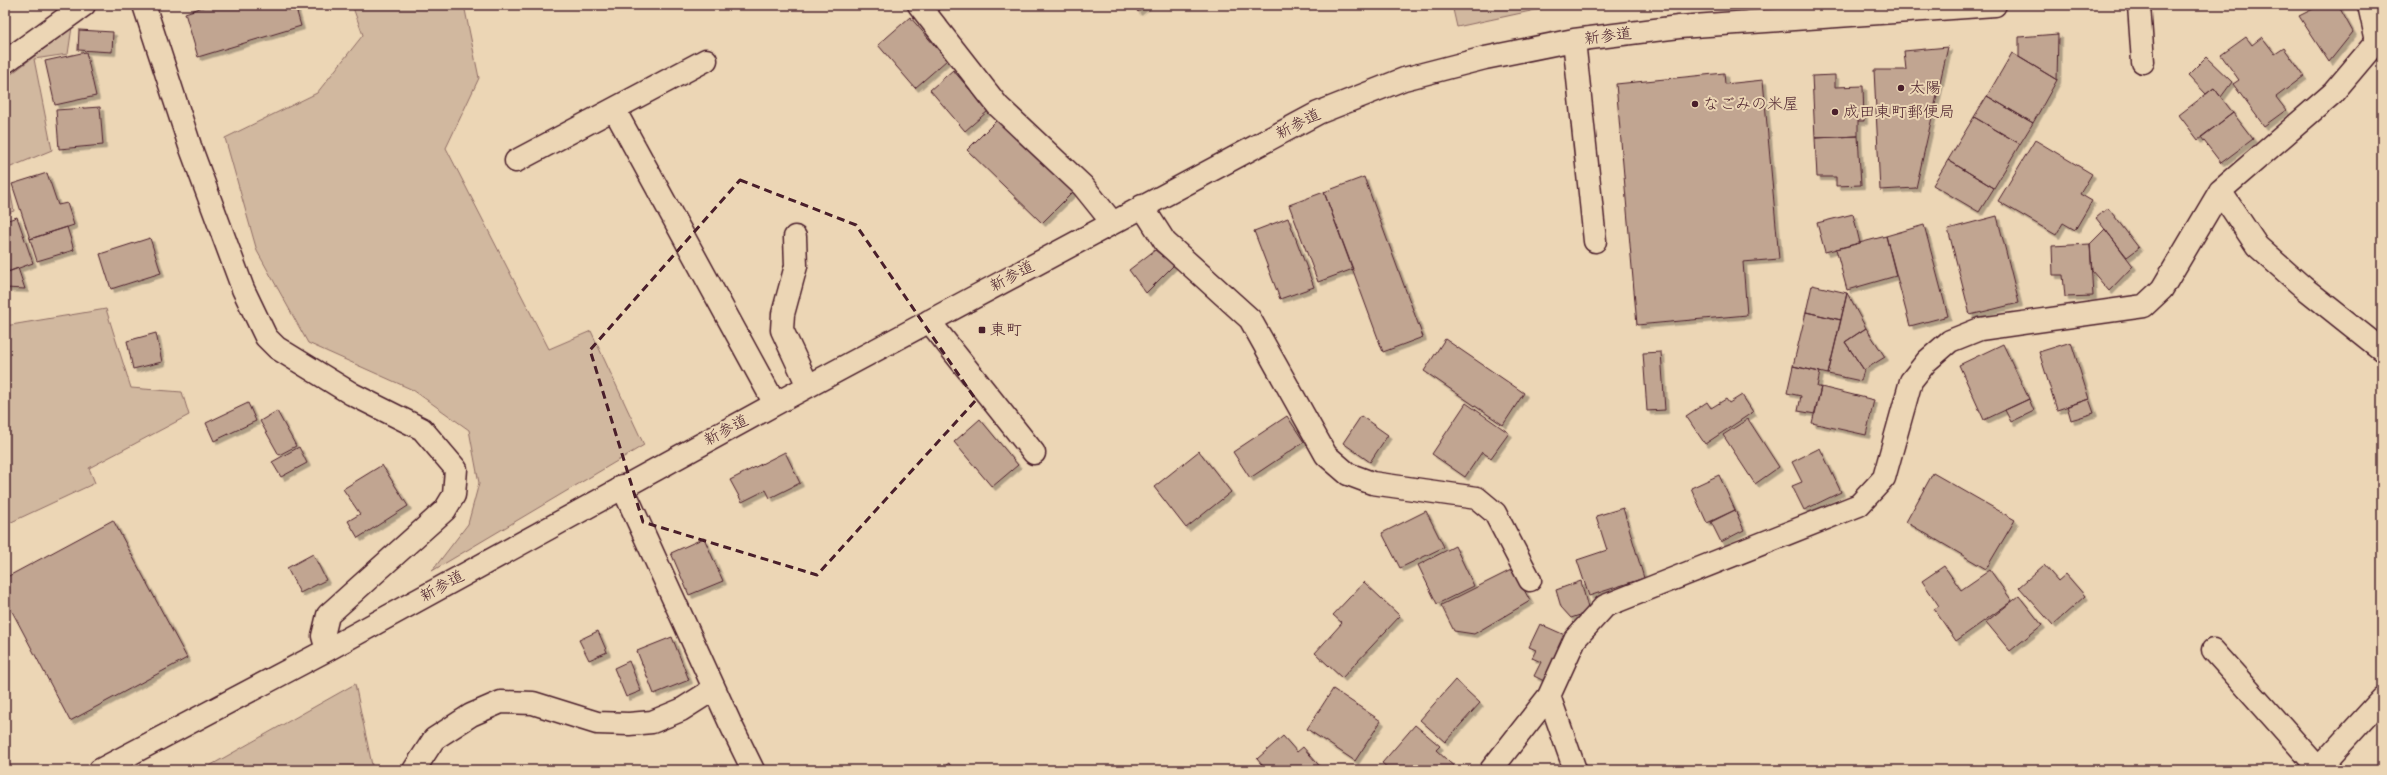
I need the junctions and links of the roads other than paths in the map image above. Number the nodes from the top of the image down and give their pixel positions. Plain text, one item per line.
1 (84, 5) edge
2 (144, 5) edge
3 (919, 5) edge
4 (1995, 5) edge
5 (2138, 5) edge
6 (2369, 5) edge
7 (1574, 40) junction
8 (2379, 43) edge
9 (706, 60) dead end
10 (5, 62) edge
11 (2143, 62) dead end
12 (614, 109) junction
13 (516, 161) dead end
14 (2220, 191) junction
15 (1142, 206) junction
16 (1112, 222) junction
17 (796, 237) dead end
18 (1595, 241) dead end
19 (929, 321) junction
20 (2382, 350) edge
21 (808, 386) junction
22 (774, 404) junction
23 (1034, 453) dead end
24 (622, 486) junction
25 (1530, 580) dead end
26 (327, 650) junction
27 (2213, 650) dead end
28 (714, 689) junction
29 (1549, 696) junction
30 (2382, 699) edge
31 (2320, 769) edge
32 (100, 770) edge
33 (414, 770) edge
34 (753, 770) edge
35 (1491, 770) edge
36 (1575, 770) edge

1 - 10 street
2 - 26 street
3 - 16 street
4 - 7 street, 新参道
5 - 11 street
6 - 8 street
7 - 15 street, 新参道
7 - 18 street
8 - 14 street
9 - 12 street
12 - 13 street
12 - 22 street
14 - 20 street
14 - 29 street
15 - 16 street, 新参道
15 - 25 street
16 - 19 street, 新参道
17 - 21 street
19 - 21 street, 新参道
19 - 23 street
21 - 22 street, 新参道
22 - 24 street, 新参道
24 - 26 street, 新参道
24 - 28 street
26 - 32 street, 新参道
27 - 31 street
28 - 33 street
28 - 34 street
29 - 35 street
29 - 36 street
30 - 31 street

